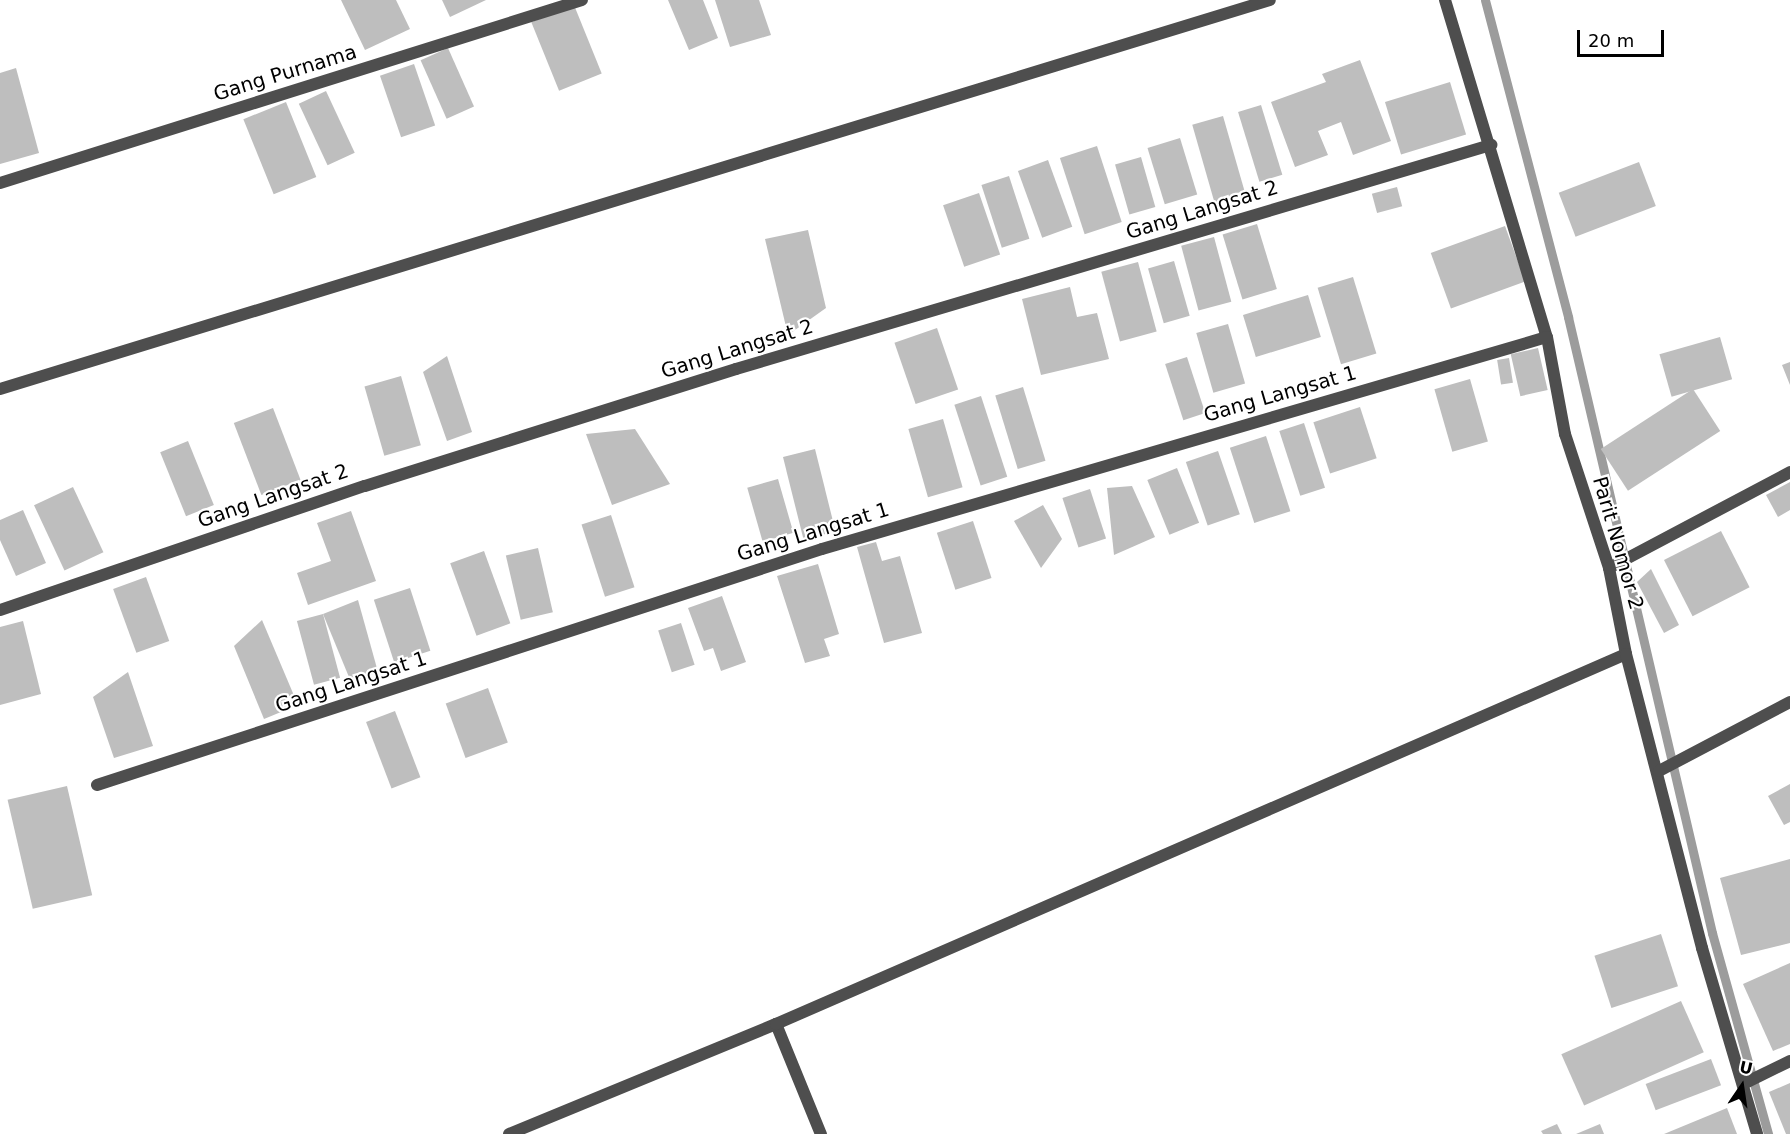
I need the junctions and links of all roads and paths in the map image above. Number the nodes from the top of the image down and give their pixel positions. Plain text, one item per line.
1 (582, 0) edge
2 (1270, 0) edge
3 (1445, 0) edge
4 (1491, 145) junction
5 (0, 183) edge
6 (1547, 337) junction
7 (0, 389) edge
8 (1790, 472) edge
9 (1609, 568) junction
10 (0, 610) edge
11 (1626, 654) junction
12 (1790, 702) edge
13 (1659, 771) junction
14 (97, 785) dead end
15 (776, 1024) junction
16 (1790, 1061) edge
17 (1743, 1084) junction
18 (509, 1134) edge
19 (821, 1134) edge
20 (1757, 1134) edge

1 - 5 street, Gang Purnama
2 - 7 street
3 - 4 street, Parit Nomor 2
4 - 6 street, Parit Nomor 2
4 - 10 street, Gang Langsat 2
6 - 9 street, Parit Nomor 2
6 - 14 street, Gang Langsat 1
8 - 9 street
9 - 11 street, Parit Nomor 2
11 - 13 street, Parit Nomor 2
11 - 15 street
12 - 13 street
13 - 17 street, Parit Nomor 2
15 - 18 street
15 - 19 street
16 - 17 street
17 - 20 street, Parit Nomor 2

